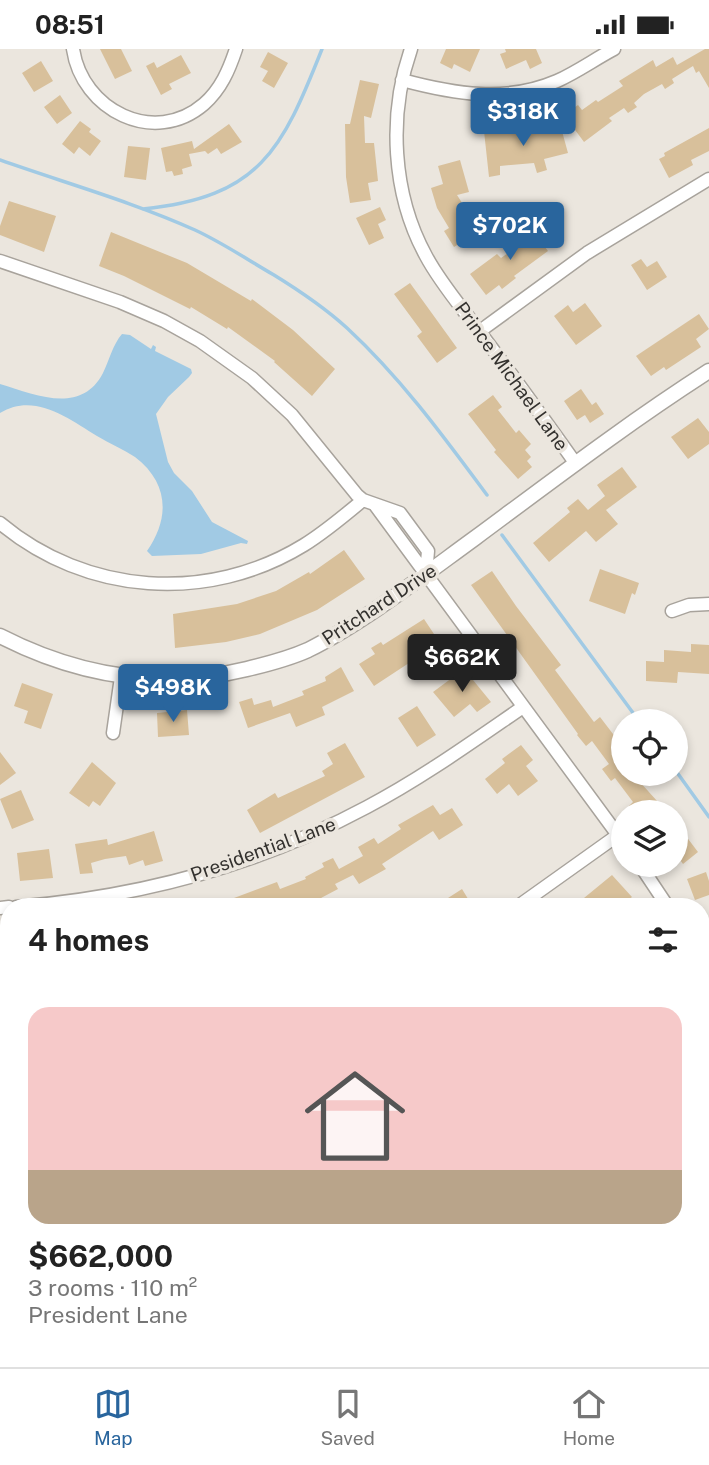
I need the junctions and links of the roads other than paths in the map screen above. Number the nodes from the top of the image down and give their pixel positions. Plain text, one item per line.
1 (73, 49) edge
2 (236, 49) edge
3 (411, 49) edge
4 (614, 49) edge
5 (402, 80) junction
6 (709, 179) edge
7 (0, 261) edge
8 (480, 331) junction
9 (707, 377) edge
10 (576, 464) junction
11 (369, 502) junction
12 (0, 523) edge
13 (426, 574) junction
14 (709, 604) edge
15 (672, 611) dead end
16 (0, 636) edge
17 (121, 677) junction
18 (523, 707) junction
19 (113, 733) dead end
20 (611, 826) edge
21 (611, 846) edge
22 (648, 877) edge
23 (91, 898) edge
24 (531, 898) edge
25 (662, 898) edge

1 - 2 street
3 - 5 street, Prince Michael Lane
4 - 5 street
5 - 8 street, Prince Michael Lane
6 - 8 street
7 - 11 street
8 - 10 street, Prince Michael Lane
9 - 10 street, Pritchard Drive
10 - 13 street, Pritchard Drive
11 - 12 street
11 - 13 street
13 - 17 street, Pritchard Drive
13 - 18 street
14 - 15 street
16 - 17 street, Pritchard Drive
17 - 19 street
18 - 20 street
18 - 23 street, Presidential Lane
21 - 24 street
22 - 25 street

